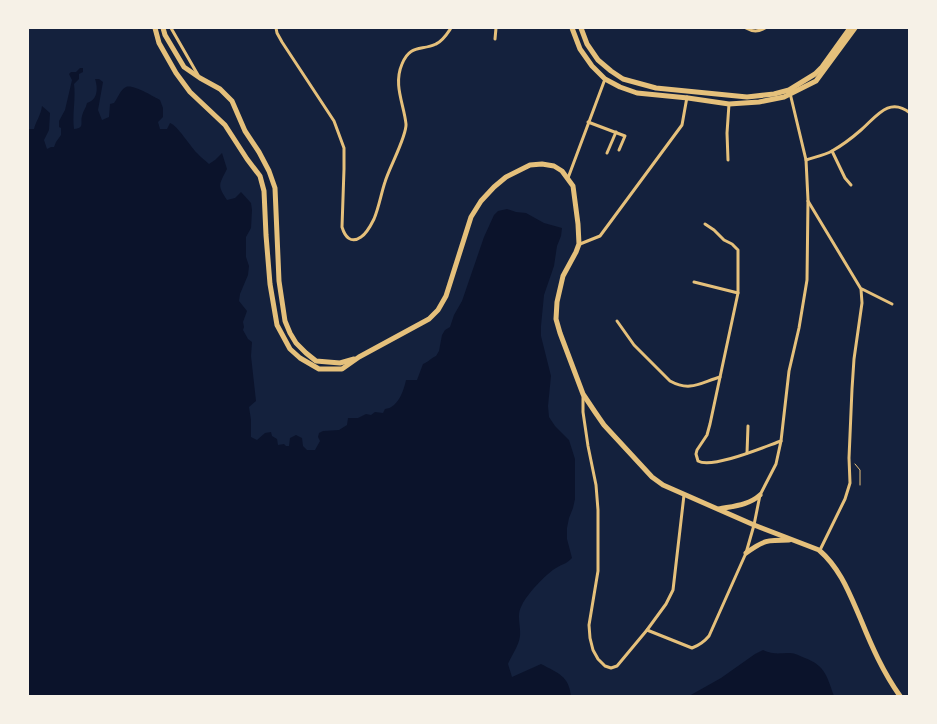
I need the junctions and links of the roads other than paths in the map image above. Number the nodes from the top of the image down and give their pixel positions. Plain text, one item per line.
1 (155, 28) edge
2 (163, 28) edge
3 (171, 28) edge
4 (276, 28) edge
5 (451, 28) edge
6 (496, 28) edge
7 (572, 28) edge
8 (581, 28) edge
9 (746, 28) edge
10 (765, 28) edge
11 (850, 28) edge
12 (855, 28) edge
13 (495, 39) dead end
14 (200, 78) junction
15 (605, 80) junction
16 (687, 91) junction
17 (790, 92) junction
18 (688, 98) junction
19 (728, 104) junction
20 (910, 114) edge
21 (588, 122) junction
22 (616, 132) junction
23 (619, 150) dead end
24 (832, 151) junction
25 (607, 153) dead end
26 (728, 160) dead end
27 (806, 160) junction
28 (568, 178) junction
29 (851, 185) dead end
30 (808, 200) junction
31 (705, 224) dead end
32 (579, 244) junction
33 (694, 282) dead end
34 (861, 289) junction
35 (738, 293) junction
36 (892, 304) dead end
37 (617, 322) dead end
38 (359, 357) junction
39 (720, 376) junction
40 (583, 394) junction
41 (748, 426) dead end
42 (781, 441) junction
43 (747, 453) junction
44 (684, 495) junction
45 (760, 495) junction
46 (718, 509) junction
47 (754, 525) junction
48 (792, 540) junction
49 (819, 550) junction
50 (746, 553) junction
51 (647, 630) junction
52 (900, 696) edge

1 - 38 main road
2 - 14 main road
3 - 14 street
4 - 5 street
6 - 13 street
7 - 15 main road
8 - 16 main road
9 - 10 street
11 - 17 main road
12 - 17 main road
14 - 38 main road
15 - 18 main road
15 - 21 street
16 - 17 main road
16 - 18 street
17 - 19 main road
17 - 27 street
18 - 19 main road
18 - 32 street
19 - 26 street
20 - 24 street
21 - 22 street
21 - 28 street
22 - 23 street
22 - 25 street
24 - 27 street
24 - 29 street
27 - 30 street
28 - 32 main road
28 - 38 main road
30 - 34 street
30 - 42 street
31 - 35 street
32 - 40 main road
33 - 35 street
34 - 36 street
34 - 49 street
35 - 39 street
37 - 39 street
39 - 43 street
40 - 44 main road
40 - 51 street
41 - 43 street
42 - 43 street
42 - 45 street
44 - 46 main road
44 - 51 street
45 - 46 main road
45 - 47 street
46 - 47 main road
47 - 48 main road
47 - 50 street
48 - 49 main road
48 - 50 main road
49 - 52 main road
50 - 51 street

